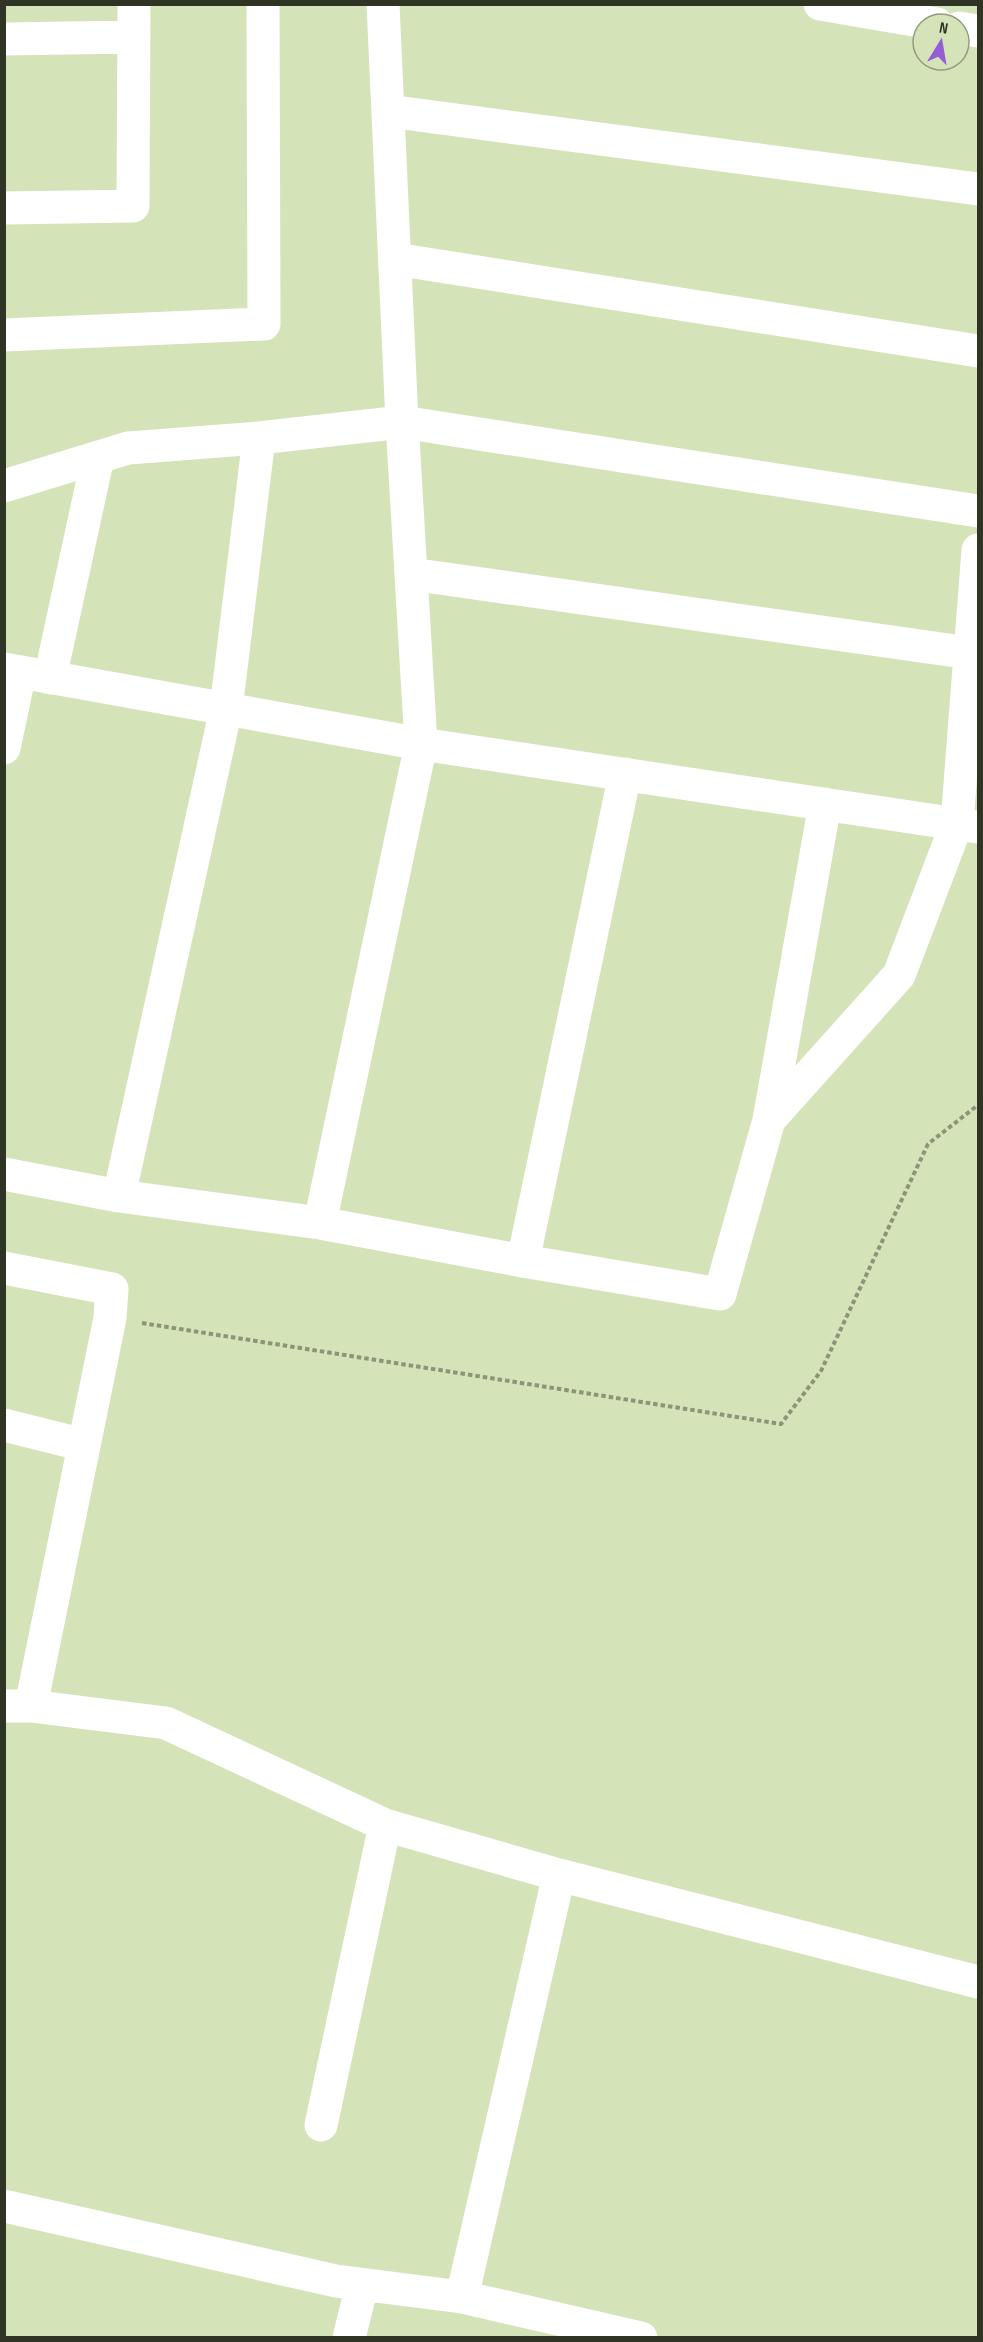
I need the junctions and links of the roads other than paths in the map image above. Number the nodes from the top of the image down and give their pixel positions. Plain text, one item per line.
1 (134, 4) edge
2 (263, 4) edge
3 (383, 4) edge
4 (820, 4) edge
5 (911, 20) edge
6 (134, 37) junction
7 (4, 39) edge
8 (388, 111) junction
9 (978, 189) edge
10 (4, 208) edge
11 (395, 259) junction
12 (4, 335) edge
13 (978, 351) edge
14 (402, 422) junction
15 (259, 438) junction
16 (98, 457) junction
17 (4, 486) edge
18 (978, 511) edge
19 (978, 550) edge
20 (411, 574) junction
21 (970, 653) junction
22 (25, 673) edge
23 (226, 709) junction
24 (421, 744) junction
25 (4, 748) edge
26 (625, 774) junction
27 (825, 804) junction
28 (968, 825) edge
29 (769, 1120) junction
30 (4, 1174) edge
31 (119, 1196) junction
32 (320, 1223) junction
33 (523, 1261) junction
34 (4, 1268) edge
35 (4, 1425) edge
36 (84, 1445) junction
37 (18, 1706) edge
38 (385, 1825) junction
39 (559, 1875) junction
40 (978, 1982) edge
41 (321, 2125) dead end
42 (4, 2206) edge
43 (362, 2285) junction
44 (462, 2297) junction
45 (349, 2337) edge
46 (641, 2337) edge

1 - 6 street
2 - 12 street
3 - 8 street
4 - 5 street
6 - 7 street
6 - 10 street
8 - 9 street
8 - 11 street
11 - 13 street
11 - 14 street
14 - 15 street
14 - 18 street
14 - 20 street
15 - 16 street
15 - 23 street
16 - 17 street
16 - 22 street
19 - 21 street
20 - 21 street
20 - 24 street
21 - 28 street
22 - 23 street
22 - 25 street
23 - 24 street
23 - 31 street
24 - 26 street
24 - 32 street
26 - 27 street
26 - 33 street
27 - 28 street
27 - 29 street
28 - 29 street
29 - 33 street
30 - 31 street
31 - 32 street
32 - 33 street
34 - 36 street
35 - 36 street
36 - 37 street
37 - 38 street
38 - 39 street
38 - 41 street
39 - 40 street
39 - 44 street
42 - 43 street
43 - 44 street
43 - 45 street
44 - 46 street

